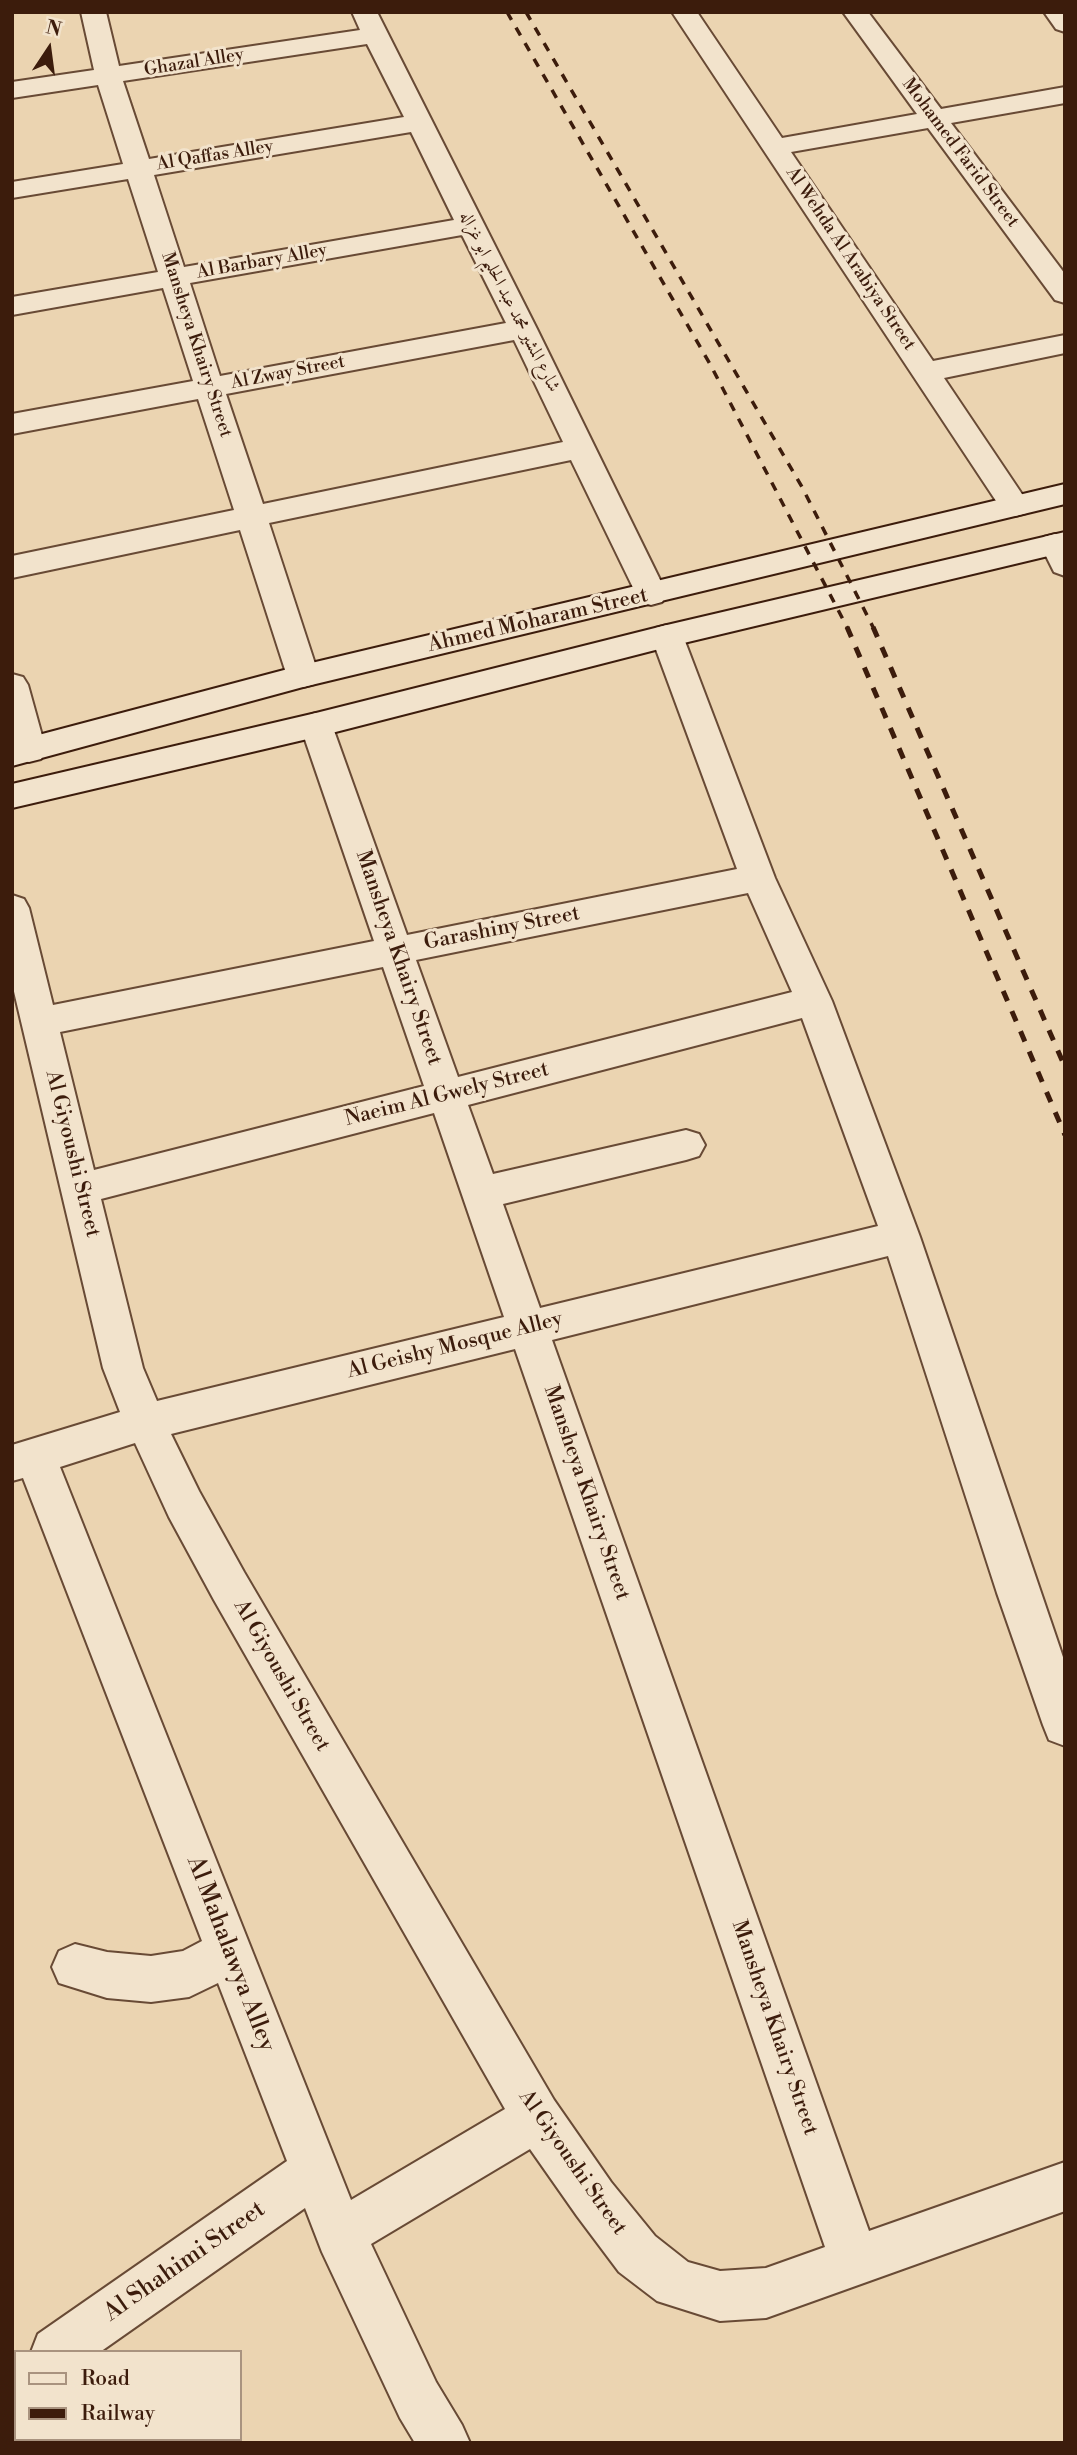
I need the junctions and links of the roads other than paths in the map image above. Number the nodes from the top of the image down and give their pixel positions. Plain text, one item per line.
1 (93, 12) edge
2 (684, 12) edge
3 (855, 12) edge
4 (1056, 12) edge
5 (370, 24) edge
6 (1065, 24) edge
7 (108, 75) junction
8 (12, 90) edge
9 (1065, 94) edge
10 (934, 118) junction
11 (418, 123) junction
12 (776, 147) junction
13 (139, 169) junction
14 (12, 190) edge
15 (470, 225) junction
16 (175, 277) junction
17 (1065, 294) edge
18 (12, 306) edge
19 (523, 329) junction
20 (1065, 344) edge
21 (926, 372) junction
22 (210, 387) junction
23 (12, 424) edge
24 (581, 448) junction
25 (1065, 494) edge
26 (1015, 506) junction
27 (251, 517) junction
28 (1061, 550) edge
29 (12, 567) edge
30 (651, 594) junction
31 (667, 636) junction
32 (303, 676) junction
33 (12, 685) edge
34 (316, 726) junction
35 (21, 752) edge
36 (12, 796) edge
37 (758, 878) junction
38 (12, 908) edge
39 (396, 950) junction
40 (814, 1001) junction
41 (29, 1009) edge
42 (446, 1095) junction
43 (686, 1146) dead end
44 (80, 1189) junction
45 (481, 1194) junction
46 (901, 1237) junction
47 (529, 1328) junction
48 (145, 1422) junction
49 (24, 1460) edge
50 (1065, 1725) edge
51 (230, 1951) junction
52 (75, 1967) dead end
53 (537, 2117) junction
54 (314, 2172) junction
55 (1065, 2186) edge
56 (340, 2234) junction
57 (855, 2261) junction
58 (59, 2350) edge
59 (444, 2443) edge

1 - 7 street, Mansheya Khairy Street
2 - 12 street, Al Wehda Al Arabiya Street
3 - 10 street, Mohamed Farid Street
4 - 6 street
5 - 7 street, Ghazal Alley
5 - 11 street, شارع المشير محمد عبد الحليم ابو غزاله
7 - 8 street, Ghazal Alley
7 - 13 street, Mansheya Khairy Street
9 - 10 street
10 - 12 street
10 - 17 street, Mohamed Farid Street
11 - 13 street, Al Qaffas Alley
11 - 15 street, شارع المشير محمد عبد الحليم ابو غزاله
12 - 21 street, Al Wehda Al Arabiya Street
13 - 14 street, Al Qaffas Alley
13 - 16 street, Mansheya Khairy Street
15 - 16 street, Al Barbary Alley
15 - 19 street, شارع المشير محمد عبد الحليم ابو غزاله
16 - 18 street, Al Barbary Alley
16 - 22 street, Mansheya Khairy Street
19 - 22 street, Al Zway Street
19 - 24 street, شارع المشير محمد عبد الحليم ابو غزاله
20 - 21 street
21 - 26 street, Al Wehda Al Arabiya Street
22 - 23 street, Al Zway Street
22 - 27 street, Mansheya Khairy Street
24 - 27 street
24 - 30 street, شارع المشير محمد عبد الحليم ابو غزاله
25 - 26 street, Ahmed Moharam Street
26 - 30 street, Ahmed Moharam Street
27 - 29 street
27 - 32 street, Mansheya Khairy Street
28 - 31 street, Ahmed Moharam Street
30 - 32 street, Ahmed Moharam Street
31 - 34 street, Ahmed Moharam Street
31 - 37 street
32 - 35 street, Ahmed Moharam Street
33 - 35 street
34 - 36 street, Ahmed Moharam Street
34 - 39 street, Mansheya Khairy Street
37 - 39 street, Garashiny Street
37 - 40 street
38 - 41 street, Al Giyoushi Street
39 - 41 street, Garashiny Street
39 - 42 street, Mansheya Khairy Street
40 - 42 street, Naeim Al Gwely Street
40 - 46 street
41 - 44 street, Al Giyoushi Street
42 - 44 street, Naeim Al Gwely Street
42 - 45 street, Mansheya Khairy Street
43 - 45 street
44 - 48 street, Al Giyoushi Street
45 - 47 street, Mansheya Khairy Street
46 - 47 street, Al Geishy Mosque Alley
46 - 50 street
47 - 48 street, Al Geishy Mosque Alley
47 - 57 street, Mansheya Khairy Street
48 - 49 street, Al Geishy Mosque Alley
48 - 53 street, Al Giyoushi Street
49 - 51 street, Al Mahalawya Alley
51 - 52 street
51 - 54 street, Al Mahalawya Alley
53 - 56 street
53 - 57 street, Al Giyoushi Street
54 - 56 street, Al Mahalawya Alley
54 - 58 street, Al Shahimi Street
55 - 57 street, Al Giyoushi Street
56 - 59 street, Al Mahalawya Alley

